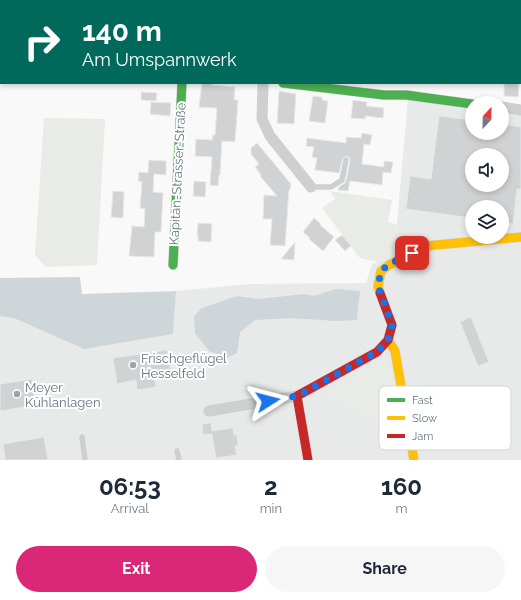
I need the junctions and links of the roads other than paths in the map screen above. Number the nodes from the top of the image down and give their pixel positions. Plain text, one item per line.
1 (182, 84) edge
2 (263, 84) edge
3 (291, 84) edge
4 (465, 103) edge
5 (509, 108) edge
6 (521, 110) edge
7 (346, 160) dead end
8 (311, 187) joint
9 (521, 237) edge
10 (173, 265) dead end
11 (388, 340) junction
12 (402, 386) edge
13 (297, 396) junction
14 (210, 410) dead end
15 (82, 437) dead end
16 (412, 450) edge
17 (177, 451) dead end
18 (85, 460) edge
19 (179, 460) edge
20 (308, 460) edge
21 (414, 460) edge

1 - 10 street, Kapitän-Strasser-Straße
2 - 8 street
3 - 4 street
5 - 6 street
7 - 8 lane
9 - 11 street
11 - 12 street
11 - 13 street
13 - 14 street
13 - 20 street
15 - 18 lane
16 - 21 street
17 - 19 lane

